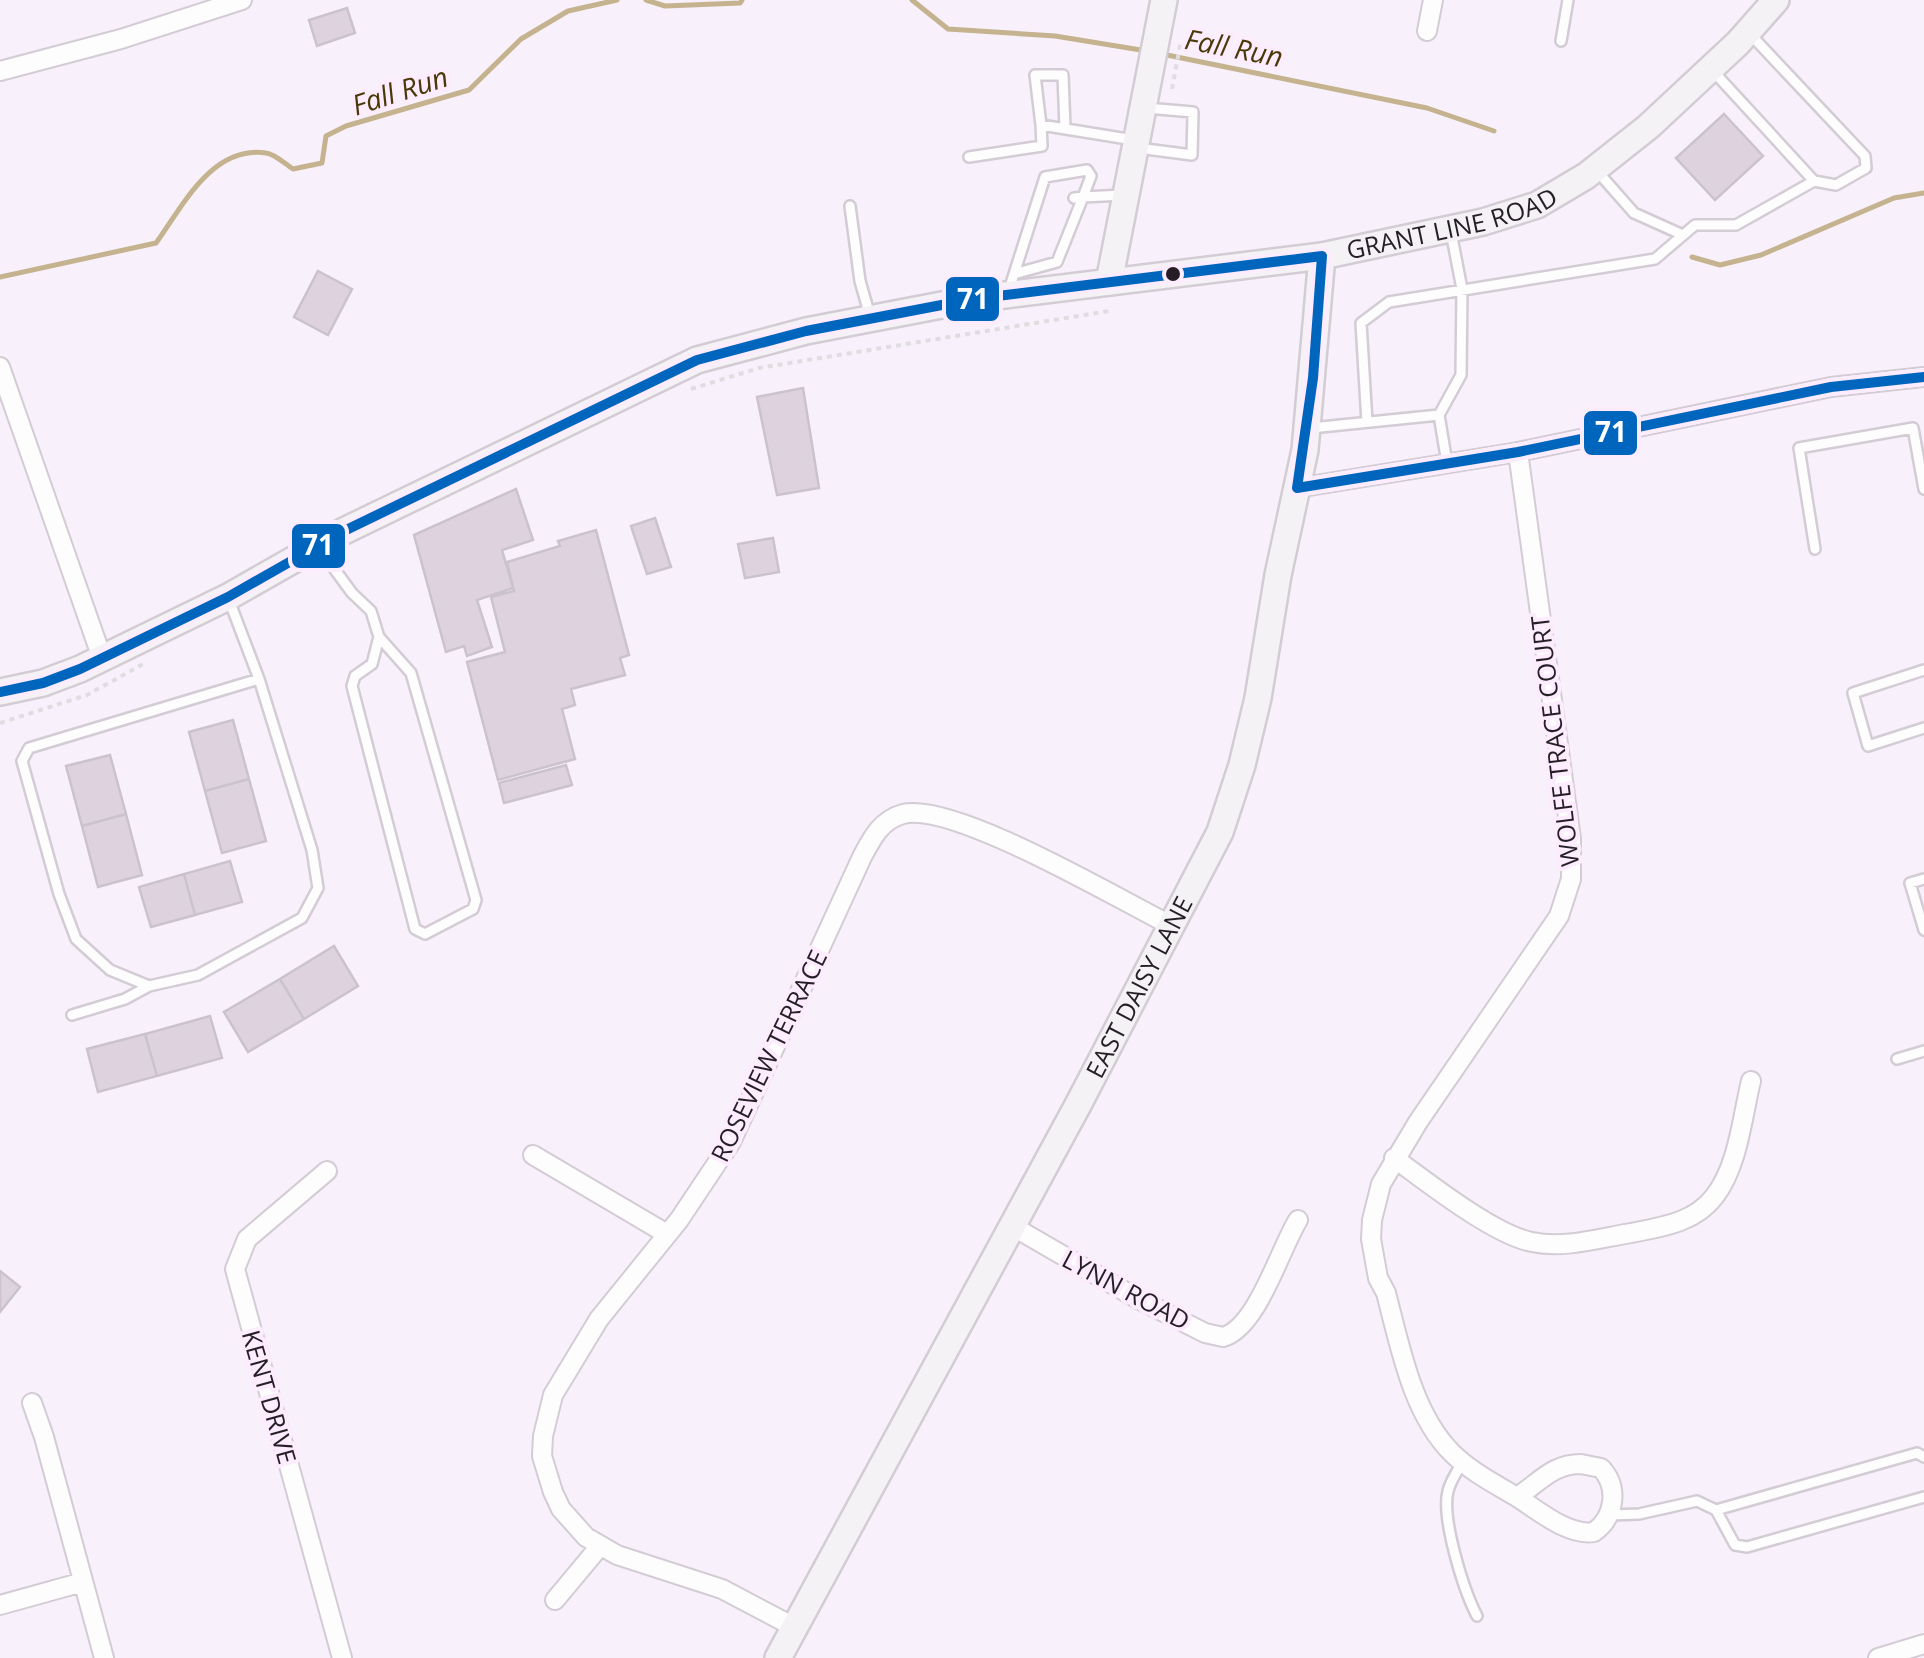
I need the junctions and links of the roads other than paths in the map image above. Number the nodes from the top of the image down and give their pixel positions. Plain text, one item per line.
1 (242, 0) edge
2 (1164, 0) edge
3 (1433, 0) edge
4 (1568, 0) edge
5 (1776, 0) edge
6 (197, 7) edge
7 (1427, 31) dead end
8 (1748, 32) junction
9 (1561, 40) dead end
10 (1711, 69) junction
11 (0, 72) edge
12 (1143, 108) junction
13 (1041, 125) junction
14 (1065, 128) junction
15 (1136, 144) junction
16 (968, 157) dead end
17 (1595, 169) junction
18 (1814, 182) junction
19 (1126, 195) junction
20 (1079, 198) junction
21 (850, 206) dead end
22 (1451, 230) junction
23 (1683, 235) junction
24 (1322, 256) junction
25 (1109, 282) junction
26 (1011, 284) junction
27 (1462, 290) junction
28 (871, 318) junction
29 (0, 368) edge
30 (1924, 377) edge
31 (1439, 415) junction
32 (1367, 422) junction
33 (1307, 429) junction
34 (1518, 452) junction
35 (1447, 463) junction
36 (1297, 488) junction
37 (1924, 489) edge
38 (318, 546) junction
39 (1815, 548) dead end
40 (228, 597) junction
41 (380, 637) junction
42 (102, 658) junction
43 (1924, 670) edge
44 (260, 679) junction
45 (0, 692) edge
46 (1924, 728) edge
47 (1924, 879) edge
48 (1172, 926) junction
49 (1924, 930) edge
50 (149, 986) junction
51 (72, 1014) dead end
52 (1924, 1051) edge
53 (1897, 1059) dead end
54 (1751, 1080) dead end
55 (533, 1155) dead end
56 (1394, 1158) junction
57 (327, 1171) dead end
58 (1298, 1220) dead end
59 (1012, 1226) junction
60 (667, 1234) junction
61 (32, 1404) dead end
62 (1924, 1457) edge
63 (1462, 1462) junction
64 (1518, 1497) junction
65 (1924, 1497) edge
66 (1716, 1510) junction
67 (1610, 1515) junction
68 (600, 1546) junction
69 (82, 1582) junction
70 (555, 1600) dead end
71 (0, 1606) edge
72 (1477, 1616) dead end
73 (794, 1627) junction
74 (1924, 1644) edge
75 (104, 1658) edge
76 (342, 1658) edge
77 (778, 1658) edge
78 (1878, 1658) edge

1 - 6 street
2 - 12 street
3 - 7 street
4 - 9 lane
5 - 8 street, GRANT LINE ROAD
6 - 11 street
8 - 10 street, GRANT LINE ROAD
8 - 18 lane
10 - 17 street, GRANT LINE ROAD
10 - 18 lane
12 - 15 street
12 - 15 lane
13 - 14 lane
13 - 14 lane
13 - 16 lane
14 - 15 lane
15 - 19 street
17 - 22 street, GRANT LINE ROAD
17 - 23 lane
18 - 23 lane
19 - 20 lane
19 - 25 street
20 - 26 lane
20 - 26 lane
21 - 28 lane
22 - 24 street, GRANT LINE ROAD
22 - 27 lane
23 - 27 lane
24 - 25 street, GRANT LINE ROAD
24 - 33 street, EAST DAISY LANE
25 - 26 street, GRANT LINE ROAD
26 - 28 street, GRANT LINE ROAD
27 - 31 lane
27 - 32 lane
28 - 38 street, GRANT LINE ROAD
29 - 42 street
30 - 34 street
31 - 32 lane
31 - 35 lane
32 - 33 lane
33 - 36 street, EAST DAISY LANE
34 - 35 street
34 - 56 street, WOLFE TRACE COURT
35 - 36 street
36 - 48 street, EAST DAISY LANE
37 - 39 lane
38 - 40 street, GRANT LINE ROAD
38 - 41 lane
40 - 42 street, GRANT LINE ROAD
40 - 44 lane
41 - 41 lane
42 - 45 street, GRANT LINE ROAD
43 - 46 lane
44 - 50 lane
44 - 50 lane
47 - 49 lane
48 - 59 street, EAST DAISY LANE
48 - 60 street, ROSEVIEW TERRACE
50 - 51 lane
52 - 53 lane
54 - 56 street
55 - 60 street
56 - 63 street, WOLFE TRACE COURT
57 - 76 street, KENT DRIVE
58 - 59 street, LYNN ROAD
59 - 73 street, EAST DAISY LANE
60 - 68 street, ROSEVIEW TERRACE
61 - 69 street
62 - 66 lane
63 - 64 street, WOLFE TRACE COURT
63 - 72 lane
64 - 67 street, WOLFE TRACE COURT
64 - 67 street
65 - 66 lane
66 - 67 lane
68 - 70 street
68 - 73 street, ROSEVIEW TERRACE
69 - 71 street
69 - 75 street
73 - 77 street, EAST DAISY LANE
74 - 78 street

